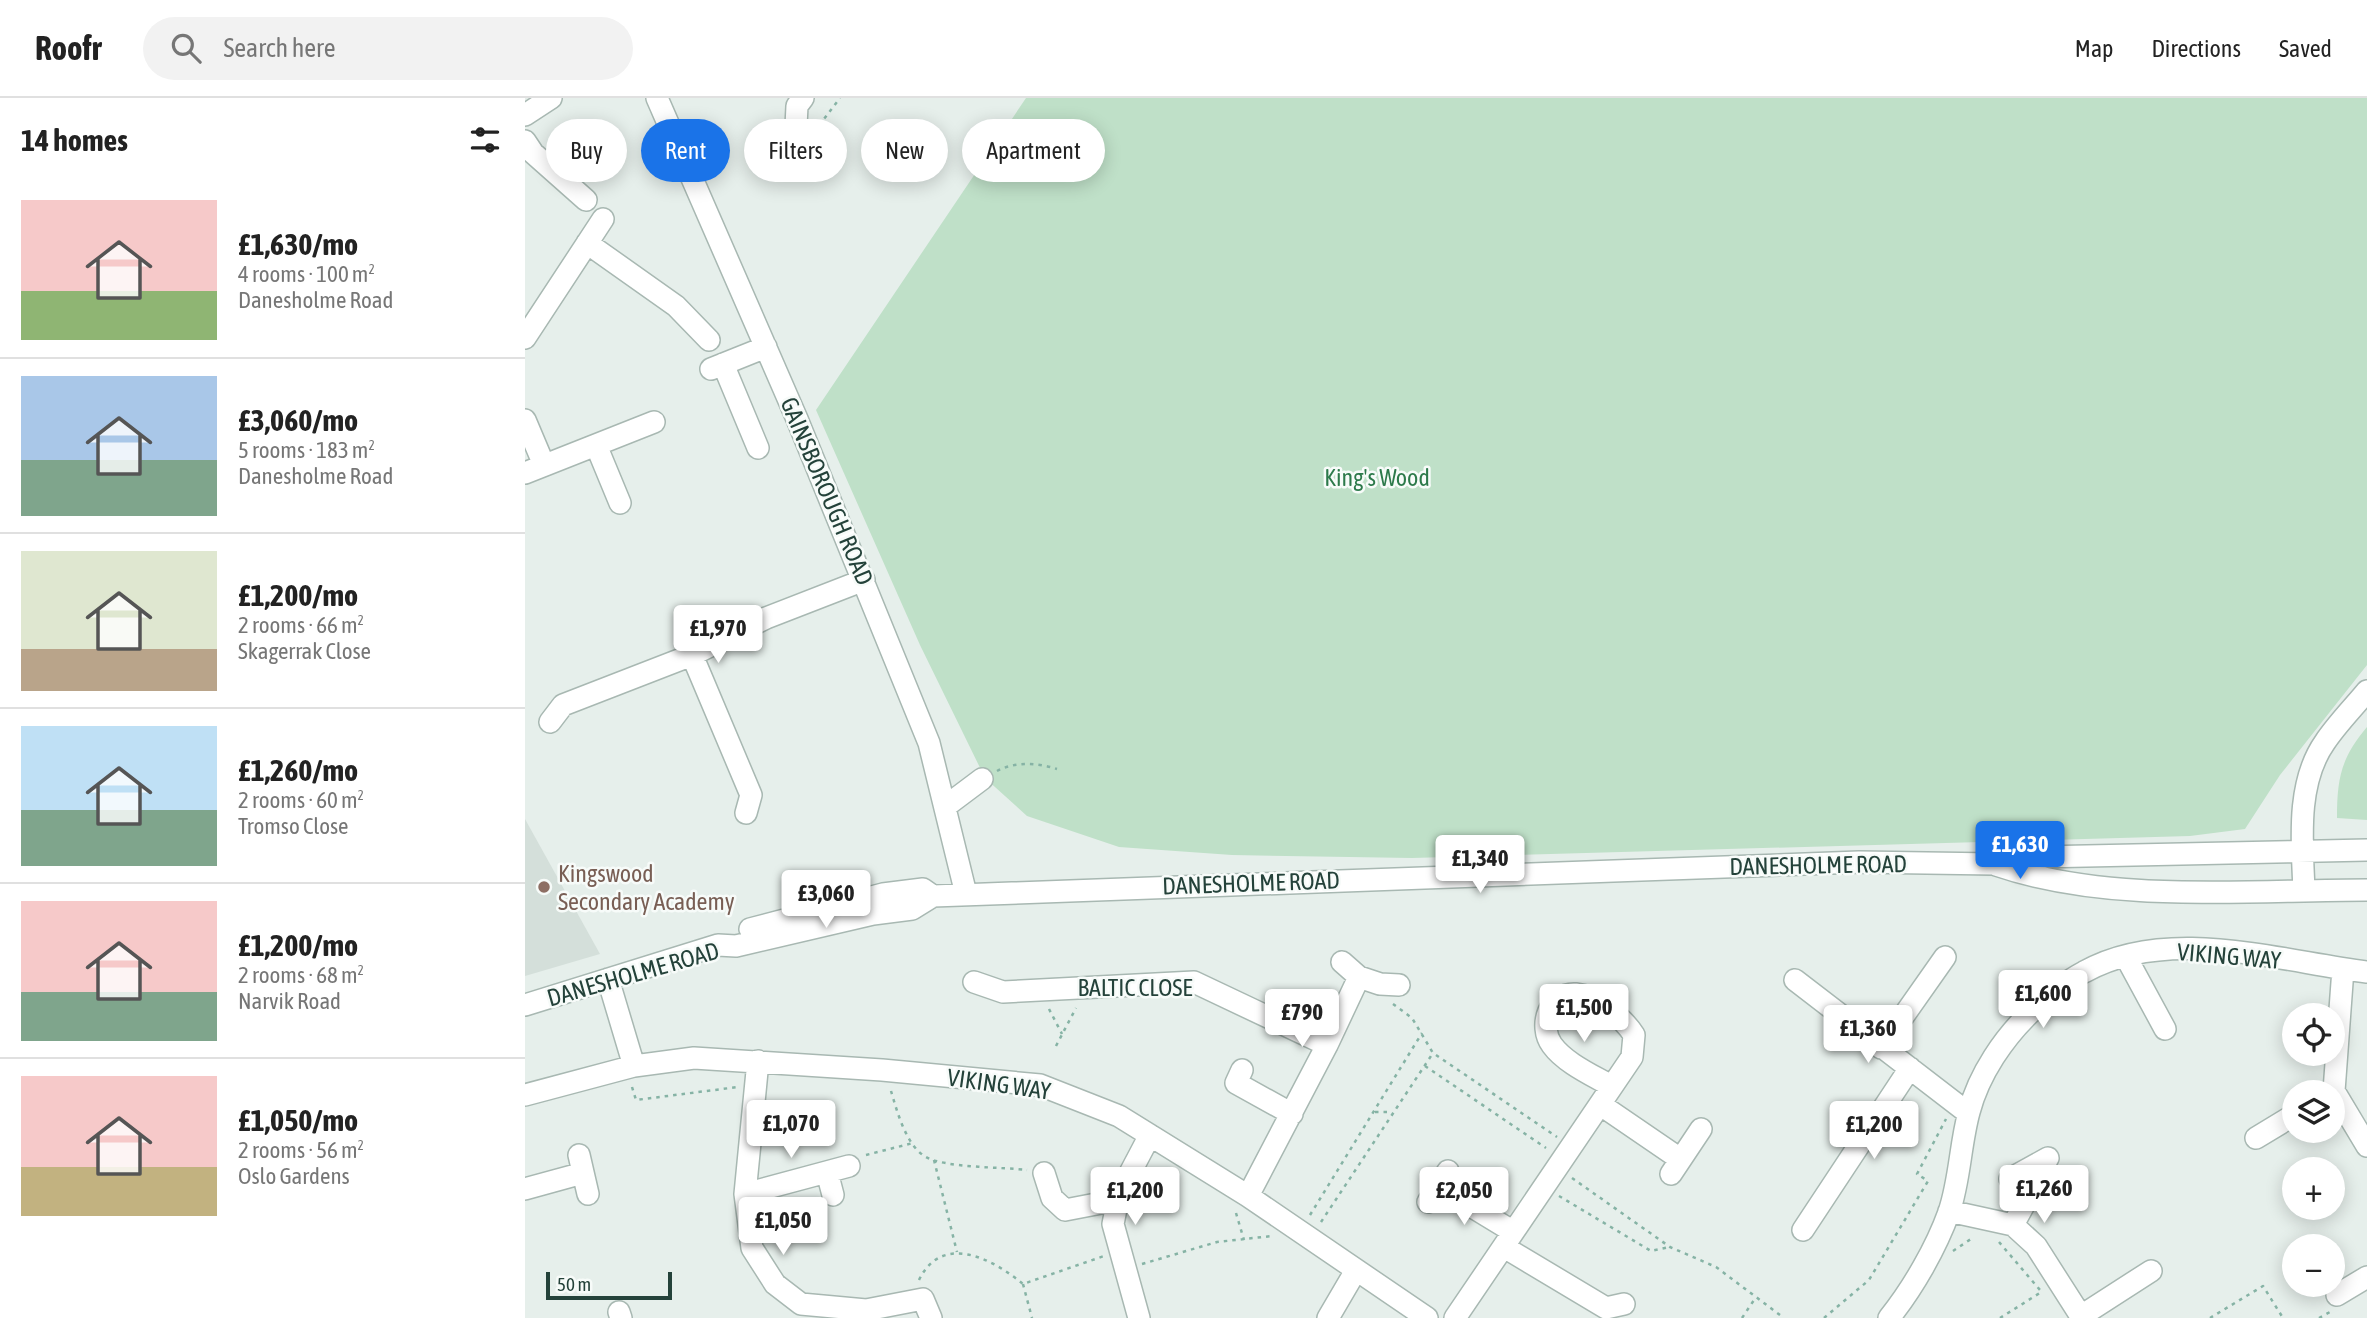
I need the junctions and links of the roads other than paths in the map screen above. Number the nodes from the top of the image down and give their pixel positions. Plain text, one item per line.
1 (551, 98) edge
2 (657, 98) edge
3 (803, 98) edge
4 (525, 115) edge
5 (800, 119) edge
6 (525, 141) edge
7 (586, 200) dead end
8 (603, 219) dead end
9 (587, 243) junction
10 (528, 326) edge
11 (709, 340) dead end
12 (766, 347) junction
13 (525, 421) edge
14 (654, 422) dead end
15 (596, 445) junction
16 (758, 448) dead end
17 (535, 469) edge
18 (620, 503) dead end
19 (864, 580) junction
20 (692, 655) junction
21 (2367, 691) edge
22 (550, 722) dead end
23 (982, 779) road end
24 (946, 806) junction
25 (746, 813) dead end
26 (2302, 849) junction
27 (2367, 850) edge
28 (1994, 864) junction
29 (2304, 890) junction
30 (2367, 890) edge
31 (966, 894) junction
32 (1945, 957) dead end
33 (2126, 957) junction
34 (1342, 962) dead end
35 (2343, 969) junction
36 (2367, 972) edge
37 (1359, 977) junction
38 (608, 979) junction
39 (1795, 980) dead end
40 (974, 982) dead end
41 (1389, 984) road end
42 (525, 1005) edge
43 (2165, 1029) dead end
44 (1327, 1045) junction
45 (1881, 1048) junction
46 (758, 1061) junction
47 (630, 1067) junction
48 (1910, 1068) junction
49 (1243, 1070) dead end
50 (2334, 1080) edge
51 (525, 1095) edge
52 (1606, 1096) junction
53 (1962, 1108) junction
54 (2345, 1111) edge
55 (1292, 1114) junction
56 (2282, 1122) edge
57 (1700, 1129) dead end
58 (1150, 1136) junction
59 (2256, 1138) dead end
60 (2367, 1146) edge
61 (2048, 1158) dead end
62 (849, 1166) road end
63 (827, 1172) junction
64 (1044, 1173) road end
65 (583, 1174) dead end
66 (1438, 1186) dead end
67 (525, 1189) edge
68 (745, 1194) junction
69 (834, 1195) dead end
70 (1248, 1196) junction
71 (1117, 1200) junction
72 (1949, 1211) junction
73 (1999, 1225) junction
74 (1803, 1230) dead end
75 (1508, 1239) junction
76 (2151, 1271) dead end
77 (1355, 1272) junction
78 (1624, 1304) dead end
79 (797, 1311) edge
80 (2082, 1317) edge
81 (931, 1318) edge
82 (1139, 1318) edge
83 (1328, 1318) edge
84 (1427, 1318) edge
85 (1455, 1318) edge
86 (1889, 1318) edge

1 - 4 street
2 - 12 street, GAINSBOROUGH ROAD
3 - 5 street
6 - 7 street
8 - 9 street
9 - 10 street
9 - 11 street
12 - 16 street
12 - 19 street, GAINSBOROUGH ROAD
13 - 17 street
14 - 15 street
15 - 17 street
15 - 18 street
19 - 20 street
19 - 24 street, GAINSBOROUGH ROAD
20 - 22 street
20 - 25 street
21 - 26 street
23 - 24 street
24 - 31 street, GAINSBOROUGH ROAD
26 - 27 street, DANESHOLME ROAD
26 - 28 street, DANESHOLME ROAD
26 - 29 street
28 - 29 street, DANESHOLME ROAD
28 - 31 street, DANESHOLME ROAD
29 - 30 street, DANESHOLME ROAD
31 - 38 street, DANESHOLME ROAD
32 - 45 street
33 - 35 street, VIKING WAY
33 - 43 street
33 - 53 street, VIKING WAY
34 - 37 street
35 - 36 street, VIKING WAY
35 - 50 street
37 - 41 street
37 - 44 street
38 - 42 street, DANESHOLME ROAD
38 - 47 street
39 - 45 street
40 - 44 street, BALTIC CLOSE
44 - 55 street
45 - 48 street
46 - 47 street, VIKING WAY
46 - 58 street, VIKING WAY
46 - 68 street
47 - 51 street, VIKING WAY
48 - 53 street
48 - 74 street
49 - 55 street
52 - 52 street
52 - 57 street
52 - 75 street
53 - 72 street, VIKING WAY
54 - 60 street
55 - 70 street
56 - 59 street
58 - 70 street, VIKING WAY
58 - 71 street
61 - 73 street
62 - 63 street
63 - 68 street
63 - 69 street
64 - 71 street
65 - 67 street
66 - 75 street
68 - 79 street
70 - 77 street, VIKING WAY
71 - 82 street
72 - 73 street
72 - 86 street, VIKING WAY
73 - 80 street
75 - 78 street
75 - 85 street
76 - 80 street
77 - 83 street
77 - 84 street, VIKING WAY
79 - 81 street

